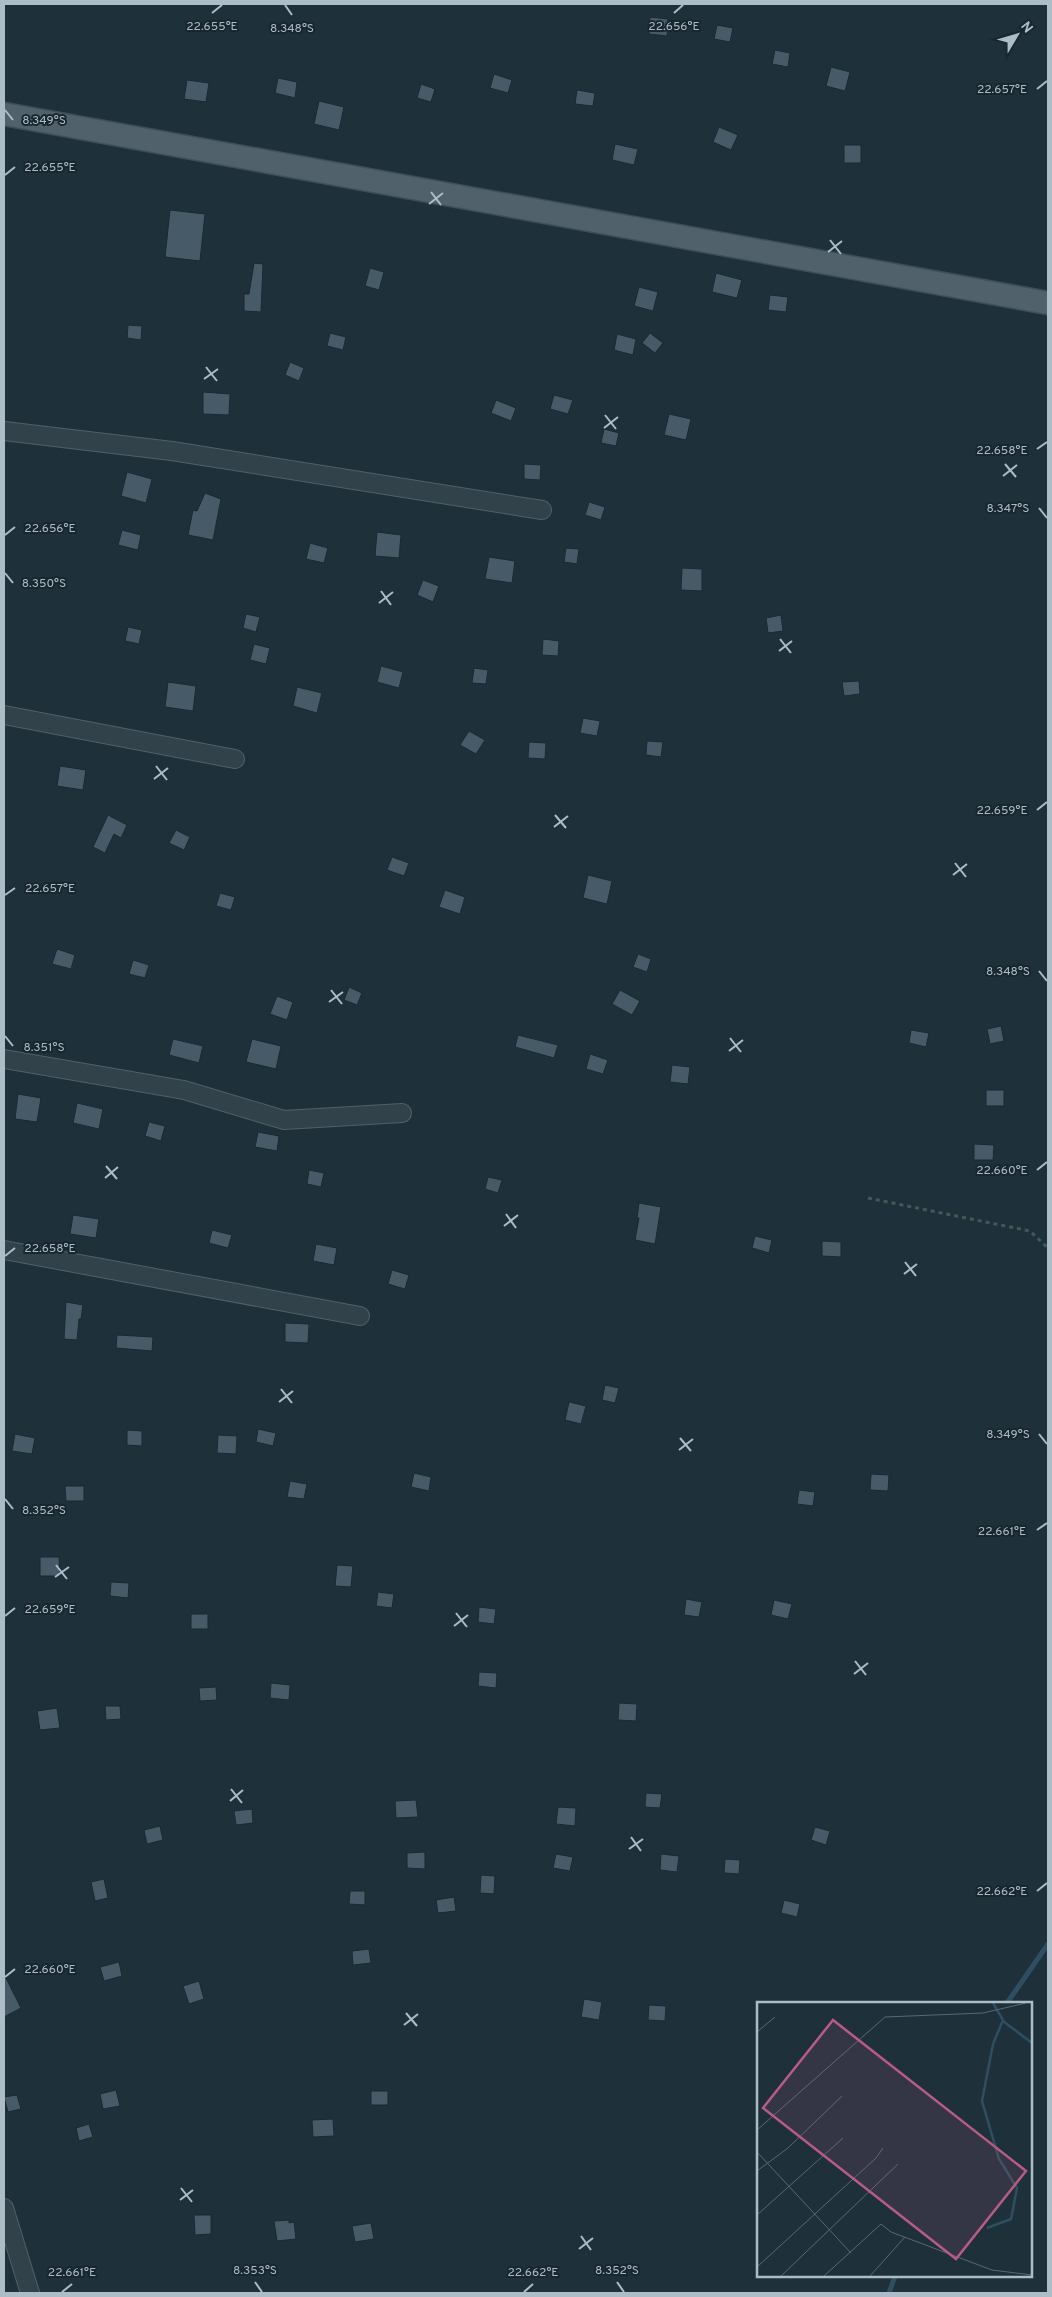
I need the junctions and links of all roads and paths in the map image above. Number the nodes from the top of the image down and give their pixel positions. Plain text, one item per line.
1 (4, 114) edge
2 (1048, 304) edge
3 (4, 431) edge
4 (542, 510) dead end
5 (4, 716) edge
6 (234, 759) dead end
7 (4, 1059) edge
8 (402, 1113) dead end
9 (868, 1198) dead end
10 (1048, 1248) edge
11 (4, 1250) edge
12 (360, 1316) dead end
13 (4, 2208) edge
14 (30, 2293) edge

1 - 2 main road
3 - 4 street
5 - 6 street
7 - 8 street
9 - 10 path
11 - 12 street
13 - 14 street

